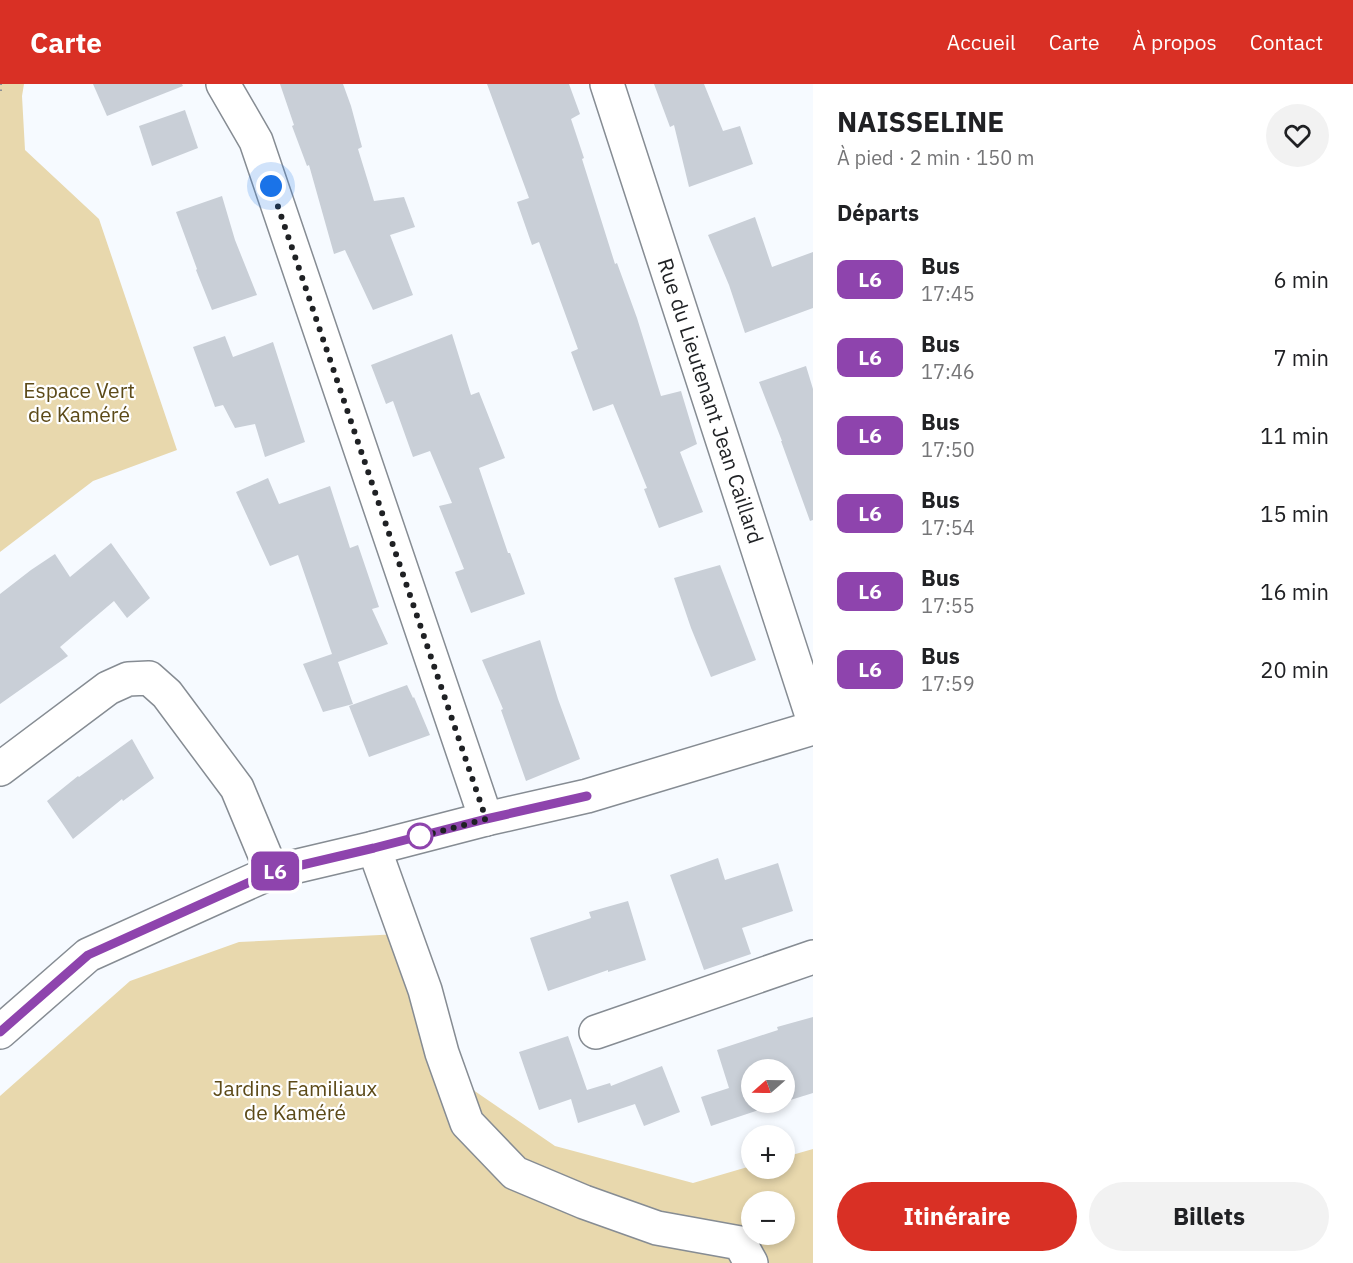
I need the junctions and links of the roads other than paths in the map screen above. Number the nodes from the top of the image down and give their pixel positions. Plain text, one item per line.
1 (223, 84) edge
2 (606, 84) edge
3 (813, 718) edge
4 (813, 728) edge
5 (0, 769) edge
6 (486, 819) junction
7 (374, 848) junction
8 (272, 872) junction
9 (813, 957) edge
10 (0, 1032) edge
11 (596, 1032) dead end
12 (751, 1263) edge

1 - 6 street
2 - 3 street, Rue du Lieutenant Jean Caillard
4 - 6 street
5 - 8 street
6 - 7 street
7 - 8 street
7 - 12 street
8 - 10 street
9 - 11 street

